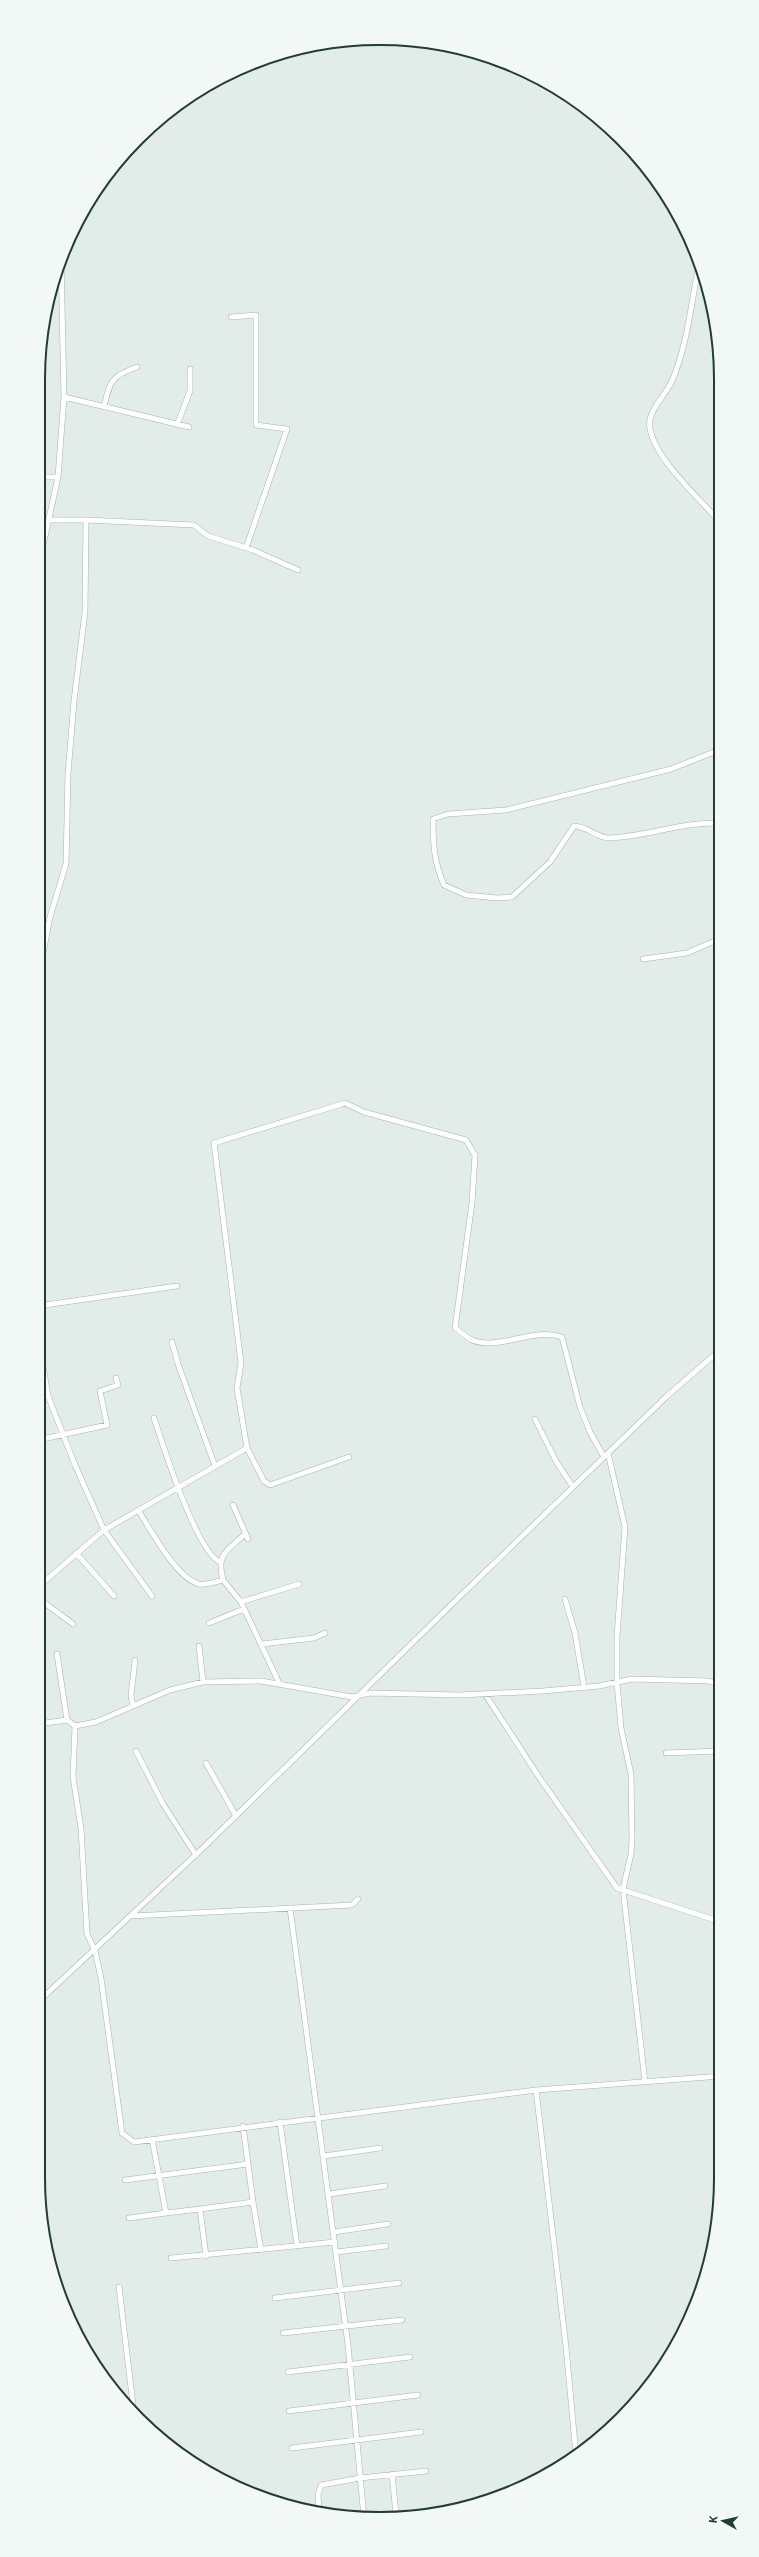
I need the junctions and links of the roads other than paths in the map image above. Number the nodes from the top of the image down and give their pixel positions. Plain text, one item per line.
1 (697, 275) edge
2 (61, 277) edge
3 (231, 317) dead end
4 (137, 367) dead end
5 (190, 369) dead end
6 (64, 398) junction
7 (104, 407) junction
8 (178, 424) junction
9 (189, 427) dead end
10 (45, 477) edge
11 (58, 477) junction
12 (714, 515) edge
13 (49, 520) junction
14 (86, 520) junction
15 (45, 537) edge
16 (246, 548) junction
17 (298, 570) dead end
18 (714, 752) edge
19 (714, 823) edge
20 (714, 941) edge
21 (45, 944) edge
22 (643, 959) dead end
23 (177, 1286) dead end
24 (45, 1305) edge
25 (172, 1342) dead end
26 (714, 1356) edge
27 (116, 1378) dead end
28 (45, 1381) edge
29 (154, 1418) dead end
30 (536, 1419) dead end
31 (62, 1434) junction
32 (45, 1438) edge
33 (247, 1448) junction
34 (608, 1453) junction
35 (350, 1457) dead end
36 (604, 1457) junction
37 (215, 1466) junction
38 (573, 1487) junction
39 (176, 1488) junction
40 (233, 1505) dead end
41 (138, 1510) junction
42 (104, 1530) junction
43 (76, 1553) junction
44 (220, 1562) junction
45 (223, 1580) junction
46 (45, 1581) edge
47 (299, 1584) dead end
48 (114, 1596) dead end
49 (152, 1596) dead end
50 (565, 1599) dead end
51 (241, 1602) junction
52 (45, 1603) edge
53 (244, 1609) junction
54 (209, 1623) dead end
55 (73, 1624) dead end
56 (325, 1633) dead end
57 (262, 1644) junction
58 (198, 1646) dead end
59 (57, 1654) dead end
60 (135, 1660) dead end
61 (203, 1682) junction
62 (617, 1682) junction
63 (714, 1683) edge
64 (280, 1685) junction
65 (584, 1687) junction
66 (485, 1694) junction
67 (359, 1695) junction
68 (133, 1706) junction
69 (67, 1720) junction
70 (45, 1723) edge
71 (75, 1726) junction
72 (136, 1751) dead end
73 (714, 1751) edge
74 (666, 1753) dead end
75 (206, 1763) dead end
76 (236, 1816) junction
77 (196, 1855) junction
78 (623, 1889) junction
79 (358, 1899) dead end
80 (290, 1908) junction
81 (132, 1916) junction
82 (714, 1919) edge
83 (95, 1952) junction
84 (45, 1996) edge
85 (714, 2077) edge
86 (644, 2082) junction
87 (536, 2090) junction
88 (319, 2117) junction
89 (280, 2122) junction
90 (243, 2126) junction
91 (152, 2139) junction
92 (380, 2148) dead end
93 (324, 2156) junction
94 (248, 2164) junction
95 (158, 2176) junction
96 (124, 2180) dead end
97 (385, 2186) dead end
98 (329, 2194) junction
99 (253, 2202) junction
100 (200, 2209) junction
101 (166, 2213) junction
102 (128, 2218) dead end
103 (388, 2224) dead end
104 (334, 2232) junction
105 (335, 2242) junction
106 (297, 2246) junction
107 (386, 2246) dead end
108 (261, 2250) junction
109 (336, 2252) junction
110 (206, 2256) junction
111 (171, 2258) dead end
112 (399, 2283) dead end
113 (119, 2287) dead end
114 (341, 2289) junction
115 (275, 2298) dead end
116 (402, 2320) dead end
117 (345, 2327) junction
118 (283, 2333) dead end
119 (410, 2357) dead end
120 (350, 2364) junction
121 (288, 2372) dead end
122 (418, 2395) dead end
123 (353, 2402) junction
124 (133, 2403) edge
125 (289, 2410) dead end
126 (421, 2432) dead end
127 (357, 2440) junction
128 (292, 2448) dead end
129 (575, 2448) edge
130 (426, 2471) dead end
131 (392, 2474) junction
132 (360, 2478) junction
133 (319, 2507) edge
134 (363, 2511) edge
135 (396, 2511) edge

1 - 12 street
2 - 6 street
3 - 16 street
4 - 7 street
5 - 8 street
6 - 7 street
6 - 11 street
7 - 8 street
8 - 9 street
10 - 11 street
11 - 13 street
13 - 14 street
13 - 15 street
14 - 16 street
14 - 21 street
16 - 17 street
18 - 19 street
20 - 22 street
23 - 24 street
25 - 37 street
26 - 34 street
27 - 31 street
28 - 31 street
29 - 39 street
30 - 38 street
31 - 32 street
31 - 42 street
33 - 35 street
33 - 36 street
33 - 37 street
34 - 36 street
34 - 62 street
36 - 38 street
37 - 39 street
38 - 67 street
39 - 41 street
39 - 44 street
40 - 44 street
41 - 42 street
41 - 45 street
42 - 43 street
42 - 49 street
43 - 46 street
43 - 48 street
44 - 45 street
45 - 51 street
47 - 51 street
50 - 65 street
51 - 53 street
52 - 55 street
53 - 54 street
53 - 57 street
56 - 57 street
57 - 64 street
58 - 61 street
59 - 69 street
60 - 68 street
61 - 64 street
61 - 68 street
62 - 63 street
62 - 65 street
62 - 78 street
64 - 67 street
65 - 66 street
66 - 67 street
66 - 78 street
67 - 76 street
68 - 71 street
69 - 70 street
69 - 71 street
71 - 83 street
72 - 77 street
73 - 74 street
75 - 76 street
76 - 77 street
77 - 81 street
78 - 82 street
78 - 86 street
79 - 80 street
80 - 81 street
80 - 88 street
81 - 83 street
83 - 84 street
83 - 91 street
85 - 86 street
86 - 87 street
87 - 88 street
87 - 129 street
88 - 89 street
88 - 93 street
89 - 90 street
89 - 106 street
90 - 91 street
90 - 94 street
91 - 95 street
92 - 93 street
93 - 98 street
94 - 95 street
94 - 99 street
95 - 96 street
95 - 101 street
97 - 98 street
98 - 104 street
99 - 100 street
99 - 108 street
100 - 101 street
100 - 110 street
101 - 102 street
103 - 104 street
104 - 105 street
105 - 106 street
105 - 109 street
106 - 108 street
107 - 109 street
108 - 110 street
109 - 114 street
110 - 111 street
112 - 114 street
113 - 124 street
114 - 115 street
114 - 117 street
116 - 117 street
117 - 118 street
117 - 120 street
119 - 120 street
120 - 121 street
120 - 123 street
122 - 123 street
123 - 125 street
123 - 127 street
126 - 127 street
127 - 128 street
127 - 132 street
130 - 131 street
131 - 132 street
131 - 135 street
132 - 133 street
132 - 134 street

